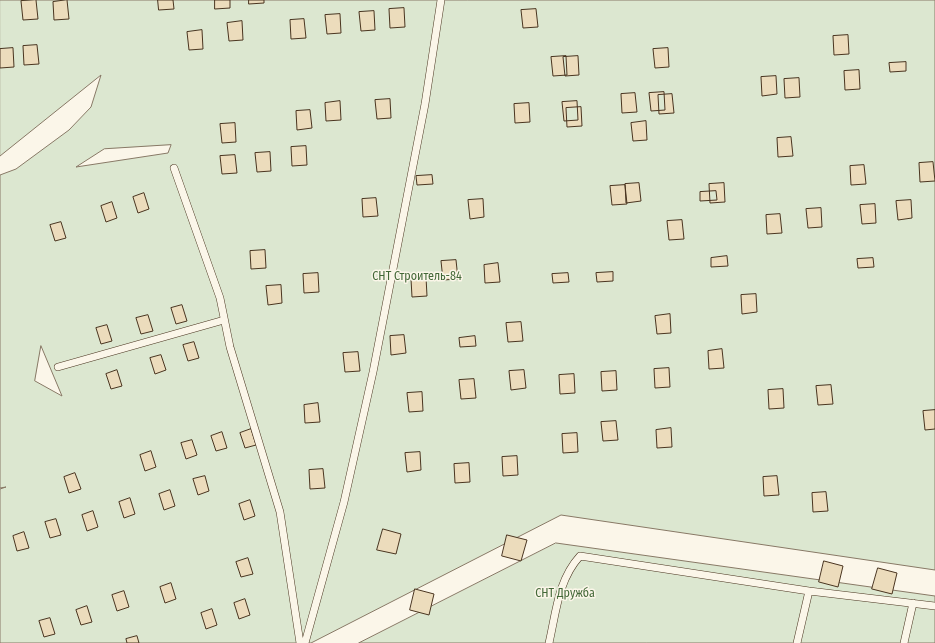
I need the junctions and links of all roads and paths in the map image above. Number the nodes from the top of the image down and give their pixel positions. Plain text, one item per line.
1 (441, 0) edge
2 (174, 168) dead end
3 (224, 320) junction
4 (58, 367) dead end
5 (809, 591) junction
6 (913, 603) junction
7 (935, 606) edge
8 (300, 643) edge
9 (305, 643) edge
10 (549, 643) edge
11 (797, 643) edge
12 (904, 643) edge

1 - 9 lane
2 - 3 lane
3 - 4 lane
3 - 8 lane
5 - 6 lane
5 - 10 lane
5 - 11 lane
6 - 7 lane
6 - 12 lane

